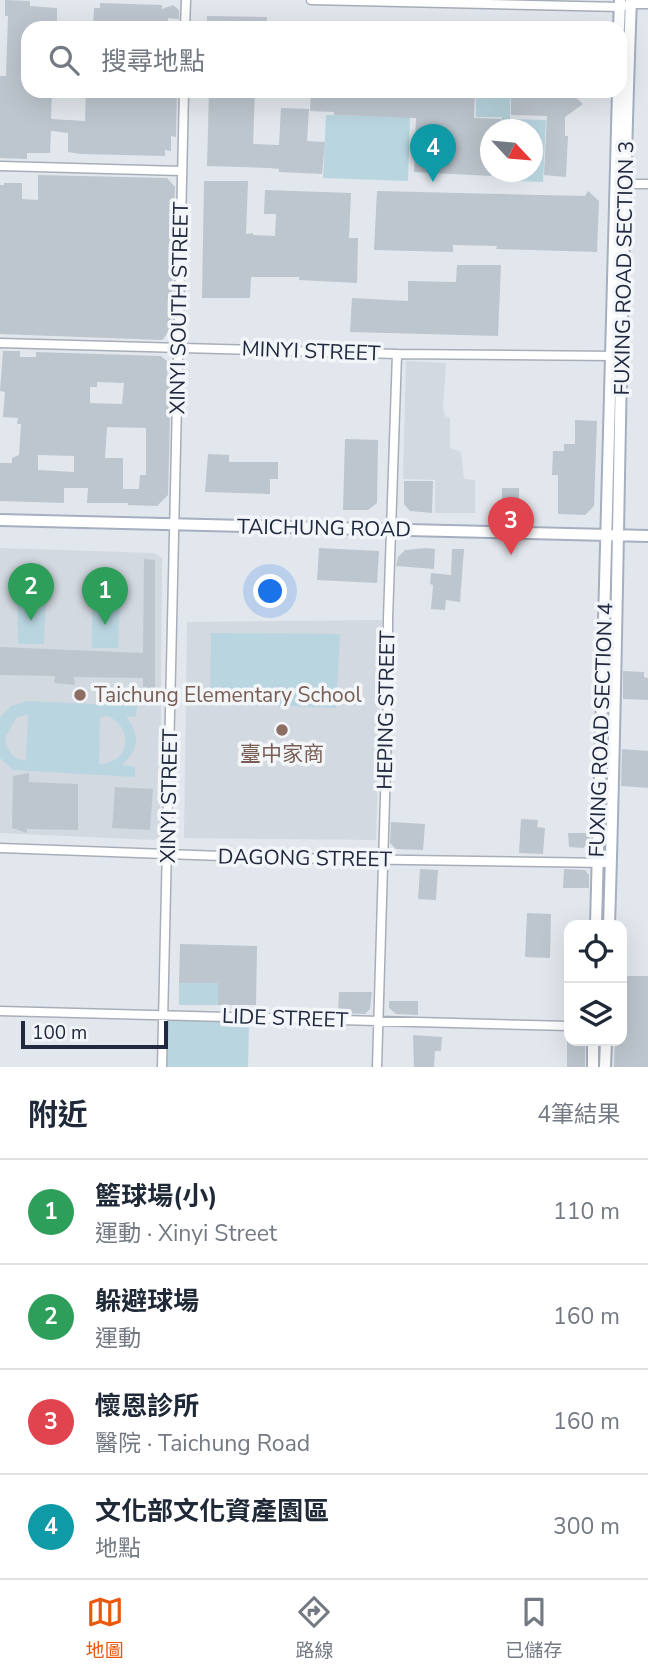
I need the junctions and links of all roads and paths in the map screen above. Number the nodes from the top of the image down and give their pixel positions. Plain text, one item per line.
1 (186, 0) edge
2 (311, 0) edge
3 (404, 1) edge
4 (626, 3) edge
5 (648, 4) edge
6 (186, 21) edge
7 (622, 21) edge
8 (625, 21) edge
9 (184, 98) edge
10 (618, 98) edge
11 (623, 98) edge
12 (0, 166) edge
13 (181, 171) junction
14 (620, 184) junction
15 (648, 184) edge
16 (0, 343) edge
17 (178, 346) junction
18 (397, 354) junction
19 (616, 357) junction
20 (0, 520) edge
21 (175, 525) junction
22 (390, 529) junction
23 (613, 535) junction
24 (648, 536) edge
25 (0, 848) edge
26 (168, 855) junction
27 (382, 860) junction
28 (597, 863) junction
29 (611, 863) junction
30 (596, 920) edge
31 (609, 920) edge
32 (0, 1011) edge
33 (163, 1017) junction
34 (379, 1021) junction
35 (564, 1026) edge
36 (593, 1046) edge
37 (606, 1046) edge
38 (162, 1067) edge
39 (377, 1067) edge
40 (593, 1067) edge
41 (605, 1067) edge

1 - 6 street
2 - 3 street
3 - 4 street
4 - 5 street
4 - 7 main road
4 - 8 main road, FUXING ROAD SECTION 3
9 - 13 street, XINYI SOUTH STREET
10 - 14 main road, FUXING ROAD SECTION 3
11 - 14 main road, FUXING ROAD SECTION 3
12 - 13 street
13 - 17 street, XINYI SOUTH STREET
14 - 15 street
14 - 19 main road, FUXING ROAD SECTION 3
16 - 17 street, MINYI STREET
17 - 18 street, MINYI STREET
17 - 21 street, XINYI SOUTH STREET
18 - 19 street, MINYI STREET
18 - 22 street, HEPING STREET
19 - 23 main road, FUXING ROAD SECTION 3
20 - 21 main road, TAICHUNG ROAD
21 - 22 main road, TAICHUNG ROAD
21 - 26 street, XINYI STREET
22 - 23 main road, TAICHUNG ROAD
22 - 27 street, HEPING STREET
23 - 24 main road, TAICHUNG ROAD
23 - 28 main road, FUXING ROAD SECTION 4
23 - 29 main road, FUXING ROAD SECTION 4
25 - 26 street, DAGONG STREET
26 - 27 street, DAGONG STREET
26 - 33 street, XINYI STREET
27 - 28 street, DAGONG STREET
27 - 34 street, HEPING STREET
28 - 29 street, DAGONG STREET
28 - 30 main road, FUXING ROAD SECTION 4
29 - 31 main road, FUXING ROAD SECTION 4
32 - 33 street, LIDE STREET
33 - 34 street, LIDE STREET
33 - 38 street, XINYI STREET
34 - 35 street, LIDE STREET
34 - 39 street, HEPING STREET
36 - 40 main road
37 - 41 main road

